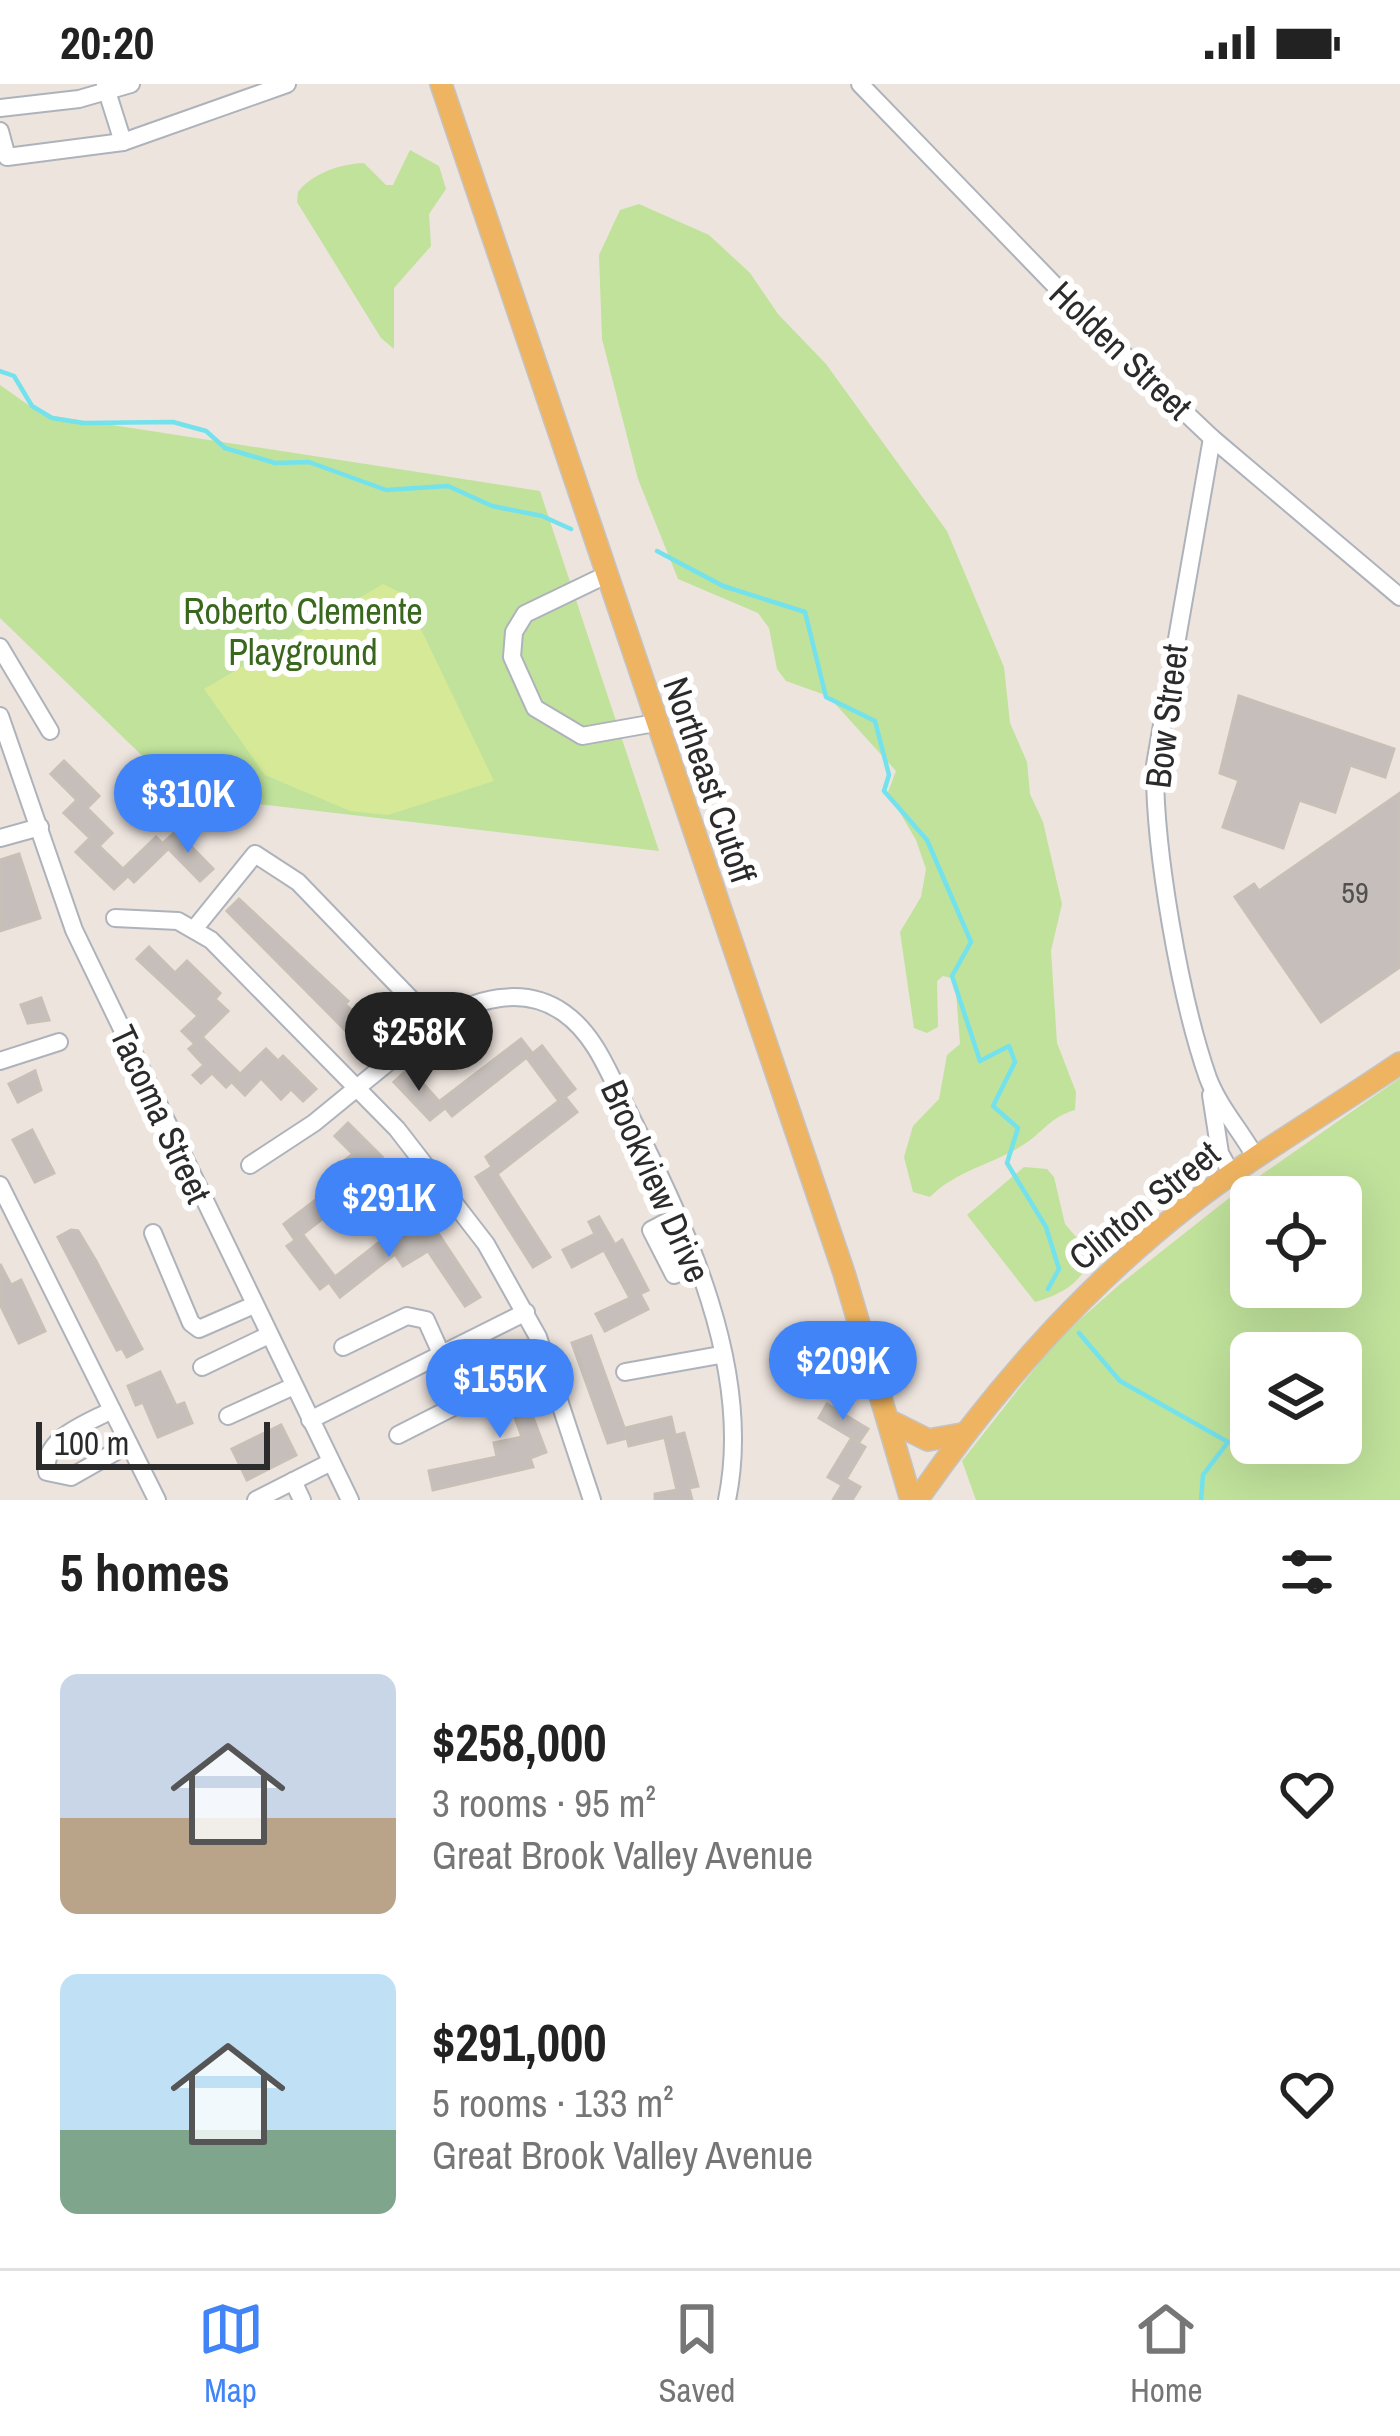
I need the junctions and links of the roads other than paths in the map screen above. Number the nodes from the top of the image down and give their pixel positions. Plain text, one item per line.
1 (130, 84) edge
2 (441, 84) edge
3 (860, 84) edge
4 (287, 85) edge
5 (105, 88) edge
6 (0, 109) edge
7 (0, 131) edge
8 (123, 142) junction
9 (1212, 437) junction
10 (606, 575) junction
11 (1400, 597) edge
12 (0, 647) edge
13 (0, 716) edge
14 (655, 723) junction
15 (50, 731) dead end
16 (5, 739) edge
17 (40, 826) junction
18 (0, 838) edge
19 (115, 918) dead end
20 (195, 928) junction
21 (435, 1024) junction
22 (58, 1042) dead end
23 (0, 1061) edge
24 (1400, 1063) edge
25 (1205, 1065) junction
26 (354, 1087) junction
27 (1256, 1158) junction
28 (250, 1165) dead end
29 (1232, 1175) junction
30 (0, 1185) edge
31 (678, 1216) junction
32 (153, 1233) dead end
33 (697, 1265) junction
34 (254, 1305) junction
35 (526, 1312) junction
36 (268, 1335) junction
37 (866, 1342) junction
38 (344, 1347) dead end
39 (444, 1353) junction
40 (720, 1355) junction
41 (202, 1367) dead end
42 (808, 1367) dead end
43 (626, 1372) dead end
44 (294, 1386) junction
45 (112, 1410) junction
46 (228, 1416) dead end
47 (310, 1420) junction
48 (892, 1422) junction
49 (962, 1434) junction
50 (398, 1435) dead end
51 (129, 1444) junction
52 (331, 1462) junction
53 (293, 1481) junction
54 (157, 1500) edge
55 (256, 1500) edge
56 (302, 1500) edge
57 (350, 1500) edge
58 (592, 1500) edge
59 (727, 1500) edge
60 (914, 1500) edge

1 - 5 street
2 - 10 main road, Northeast Cutoff
3 - 9 street, Holden Street
4 - 8 street
5 - 6 street
5 - 8 street
7 - 8 street
9 - 11 street, Holden Street
9 - 25 street, Bow Street
10 - 14 main road, Northeast Cutoff
10 - 14 street
12 - 15 street
13 - 16 street, Tacoma Street
14 - 37 main road, Northeast Cutoff
16 - 17 street, Tacoma Street
17 - 18 street
17 - 34 street, Tacoma Street
19 - 20 street
20 - 21 street
20 - 26 street
21 - 26 street, Brookview Drive
21 - 31 street, Brookview Drive
22 - 23 street
24 - 27 main road, Clinton Street
25 - 27 street, Bow Street
25 - 29 street, Bow Street
26 - 28 street, Brookview Drive
26 - 35 street
27 - 29 main road, Clinton Street
29 - 49 main road, Clinton Street
30 - 45 street
31 - 33 street, Brookview Drive
31 - 33 street
32 - 34 street
33 - 40 street, Brookview Drive
34 - 36 street, Tacoma Street
35 - 39 street
35 - 58 street
36 - 41 street
36 - 44 street, Tacoma Street
37 - 42 street
37 - 48 main road, Northeast Cutoff
38 - 39 street
39 - 47 street
39 - 50 street
40 - 43 street
40 - 59 street, Brookview Drive
44 - 46 street
44 - 47 street, Tacoma Street
45 - 51 street
45 - 51 street
47 - 52 street, Tacoma Street
48 - 49 main road
48 - 60 main road, Northeast Cutoff
49 - 60 main road, Clinton Street
51 - 54 street
52 - 53 street
52 - 57 street, Tacoma Street
53 - 55 street
53 - 56 street

